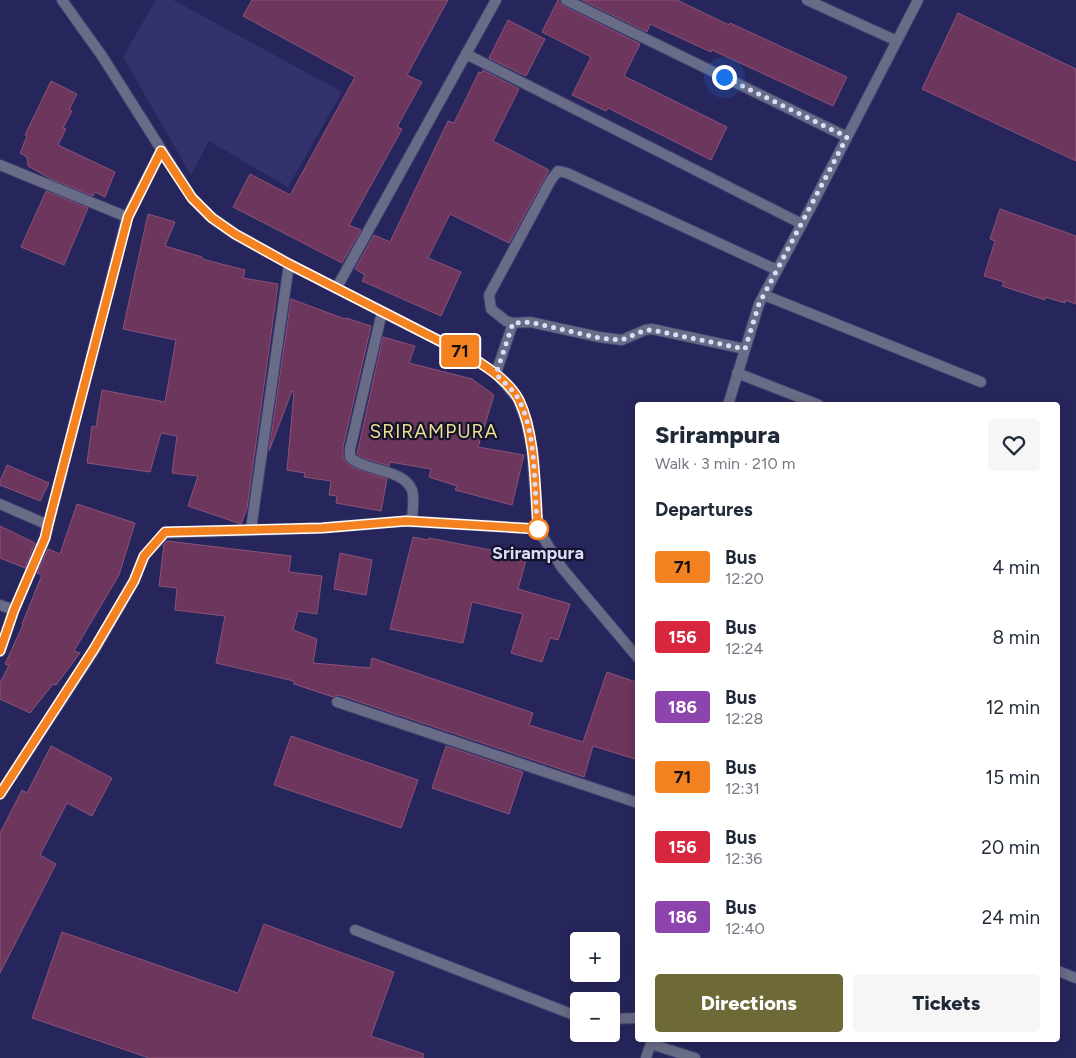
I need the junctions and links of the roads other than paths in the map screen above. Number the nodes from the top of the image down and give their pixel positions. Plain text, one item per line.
1 (62, 0) edge
2 (496, 0) edge
3 (566, 0) edge
4 (807, 0) edge
5 (918, 0) edge
6 (897, 41) junction
7 (466, 54) junction
8 (847, 137) junction
9 (161, 151) junction
10 (0, 165) edge
11 (128, 217) junction
12 (802, 224) junction
13 (289, 264) junction
14 (777, 270) junction
15 (337, 287) junction
16 (764, 295) junction
17 (382, 312) junction
18 (513, 323) junction
19 (745, 349) junction
20 (496, 374) junction
21 (737, 374) junction
22 (981, 382) dead end
23 (729, 402) edge
24 (811, 402) edge
25 (0, 504) edge
26 (412, 522) junction
27 (48, 525) junction
28 (252, 529) junction
29 (538, 529) junction
30 (0, 605) edge
31 (14, 610) junction
32 (0, 651) edge
33 (635, 654) edge
34 (337, 702) dead end
35 (0, 794) edge
36 (635, 802) edge
37 (355, 930) dead end
38 (1060, 972) edge
39 (1076, 978) edge
40 (570, 1014) edge
41 (635, 1018) edge
42 (620, 1019) edge
43 (652, 1042) edge
44 (646, 1058) edge
45 (695, 1058) edge

1 - 9 street
2 - 7 street
3 - 8 street
4 - 6 street
5 - 6 street
6 - 8 street
7 - 12 street
7 - 15 street
8 - 12 street
9 - 11 street
9 - 13 street
10 - 11 street
11 - 27 street
12 - 14 street
13 - 15 street
13 - 28 street
14 - 16 street
14 - 18 street
15 - 17 street
16 - 19 street
16 - 22 street
17 - 20 street
17 - 26 street
18 - 19 street
18 - 20 street
19 - 21 street
20 - 29 street
21 - 23 street
21 - 24 street
25 - 27 street
26 - 28 street
26 - 29 street
27 - 31 street
28 - 35 street
29 - 33 street
30 - 31 street
31 - 32 street
34 - 36 street
37 - 40 street
38 - 39 street
41 - 42 street
43 - 44 street
43 - 45 street

